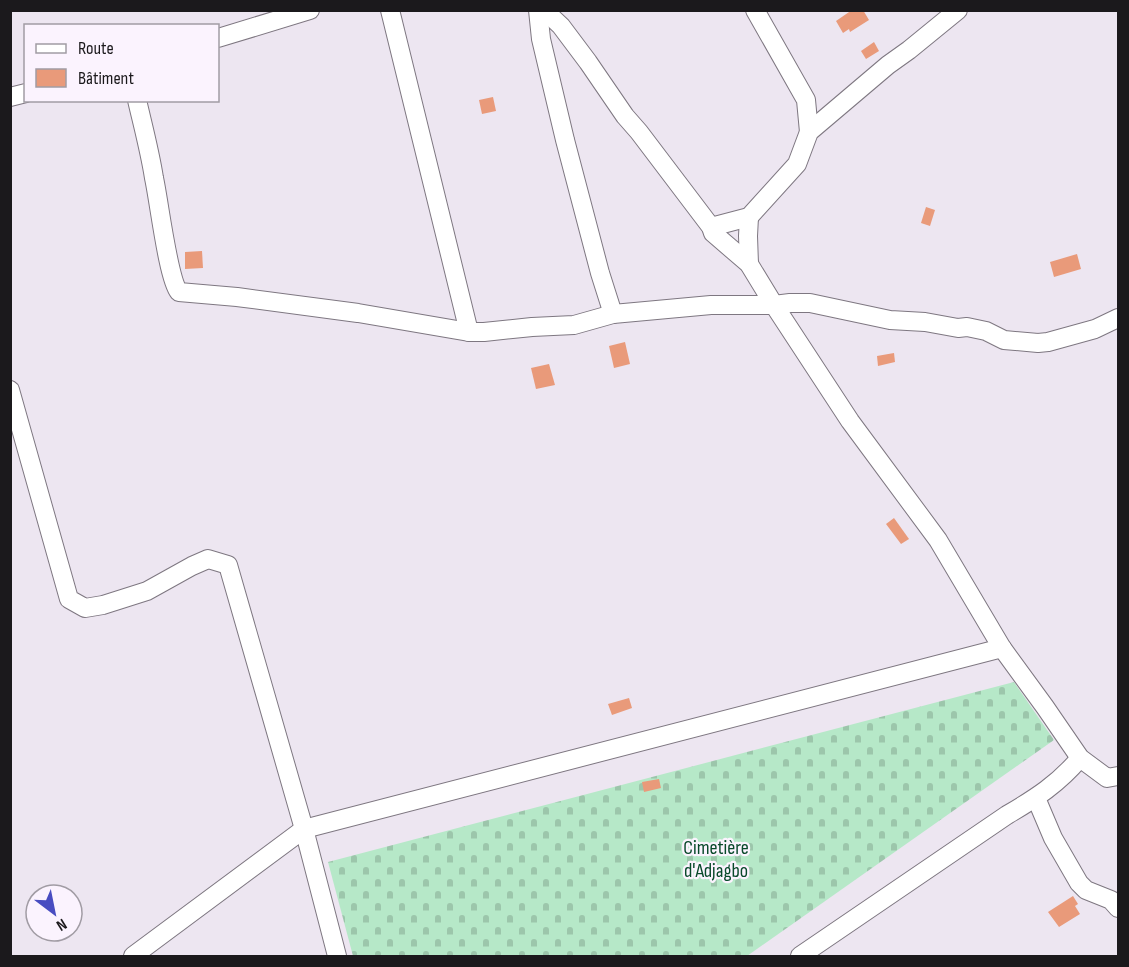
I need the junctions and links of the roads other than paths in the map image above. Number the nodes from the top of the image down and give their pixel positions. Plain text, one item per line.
1 (310, 10) edge
2 (390, 10) edge
3 (538, 10) edge
4 (543, 10) edge
5 (755, 10) edge
6 (958, 10) edge
7 (219, 38) edge
8 (137, 102) edge
9 (809, 132) junction
10 (749, 217) junction
11 (711, 227) junction
12 (749, 264) junction
13 (774, 306) junction
14 (613, 314) junction
15 (1119, 318) edge
16 (469, 332) junction
17 (10, 390) edge
18 (1002, 648) junction
19 (1080, 758) junction
20 (1119, 776) edge
21 (1036, 798) junction
22 (304, 829) junction
23 (1119, 908) edge
24 (803, 956) edge
25 (133, 957) edge
26 (337, 957) edge

1 - 7 street
2 - 16 street
3 - 14 street
4 - 11 street
5 - 9 street
6 - 9 street
8 - 16 street
9 - 10 street
10 - 11 street
10 - 12 street
11 - 12 street
12 - 13 street
13 - 14 street
13 - 15 street
13 - 18 street
14 - 16 street
17 - 22 street
18 - 19 street
18 - 22 street
19 - 20 street
19 - 21 street
21 - 23 street
21 - 24 street
22 - 25 street
22 - 26 street

